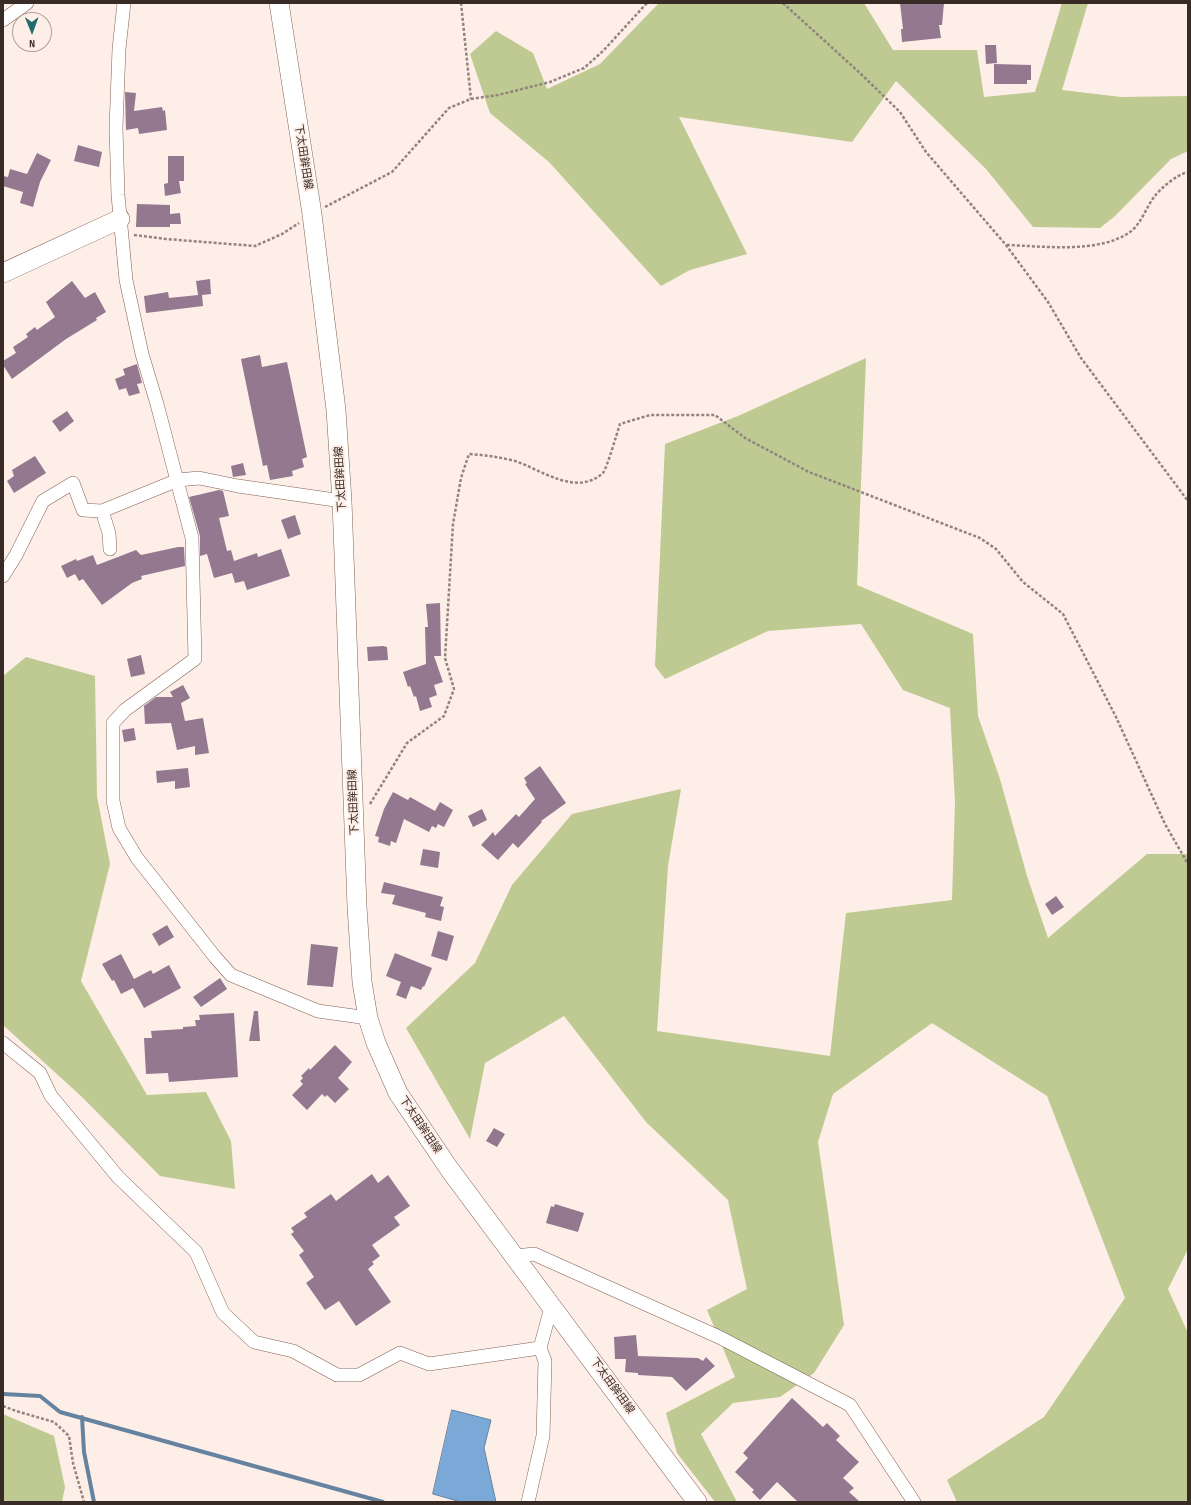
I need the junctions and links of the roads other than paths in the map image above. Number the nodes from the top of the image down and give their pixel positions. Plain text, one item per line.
1 (27, 3) edge
2 (124, 3) edge
3 (279, 3) edge
4 (3, 20) edge
5 (121, 226) junction
6 (3, 273) edge
7 (178, 480) junction
8 (342, 501) junction
9 (102, 511) junction
10 (110, 549) dead end
11 (3, 576) edge
12 (368, 1018) junction
13 (3, 1043) edge
14 (516, 1256) junction
15 (552, 1304) junction
16 (540, 1348) junction
17 (528, 1502) edge
18 (698, 1502) edge
19 (914, 1502) edge

1 - 4 street
2 - 5 street
3 - 8 main road, 下太田鉾田線
5 - 6 main road
5 - 7 street
7 - 8 street
7 - 9 street
7 - 12 street
8 - 12 main road, 下太田鉾田線
9 - 10 street
9 - 11 street
12 - 14 main road, 下太田鉾田線
13 - 16 street
14 - 15 main road, 下太田鉾田線
14 - 19 street
15 - 16 street
15 - 18 main road, 下太田鉾田線
16 - 17 street

